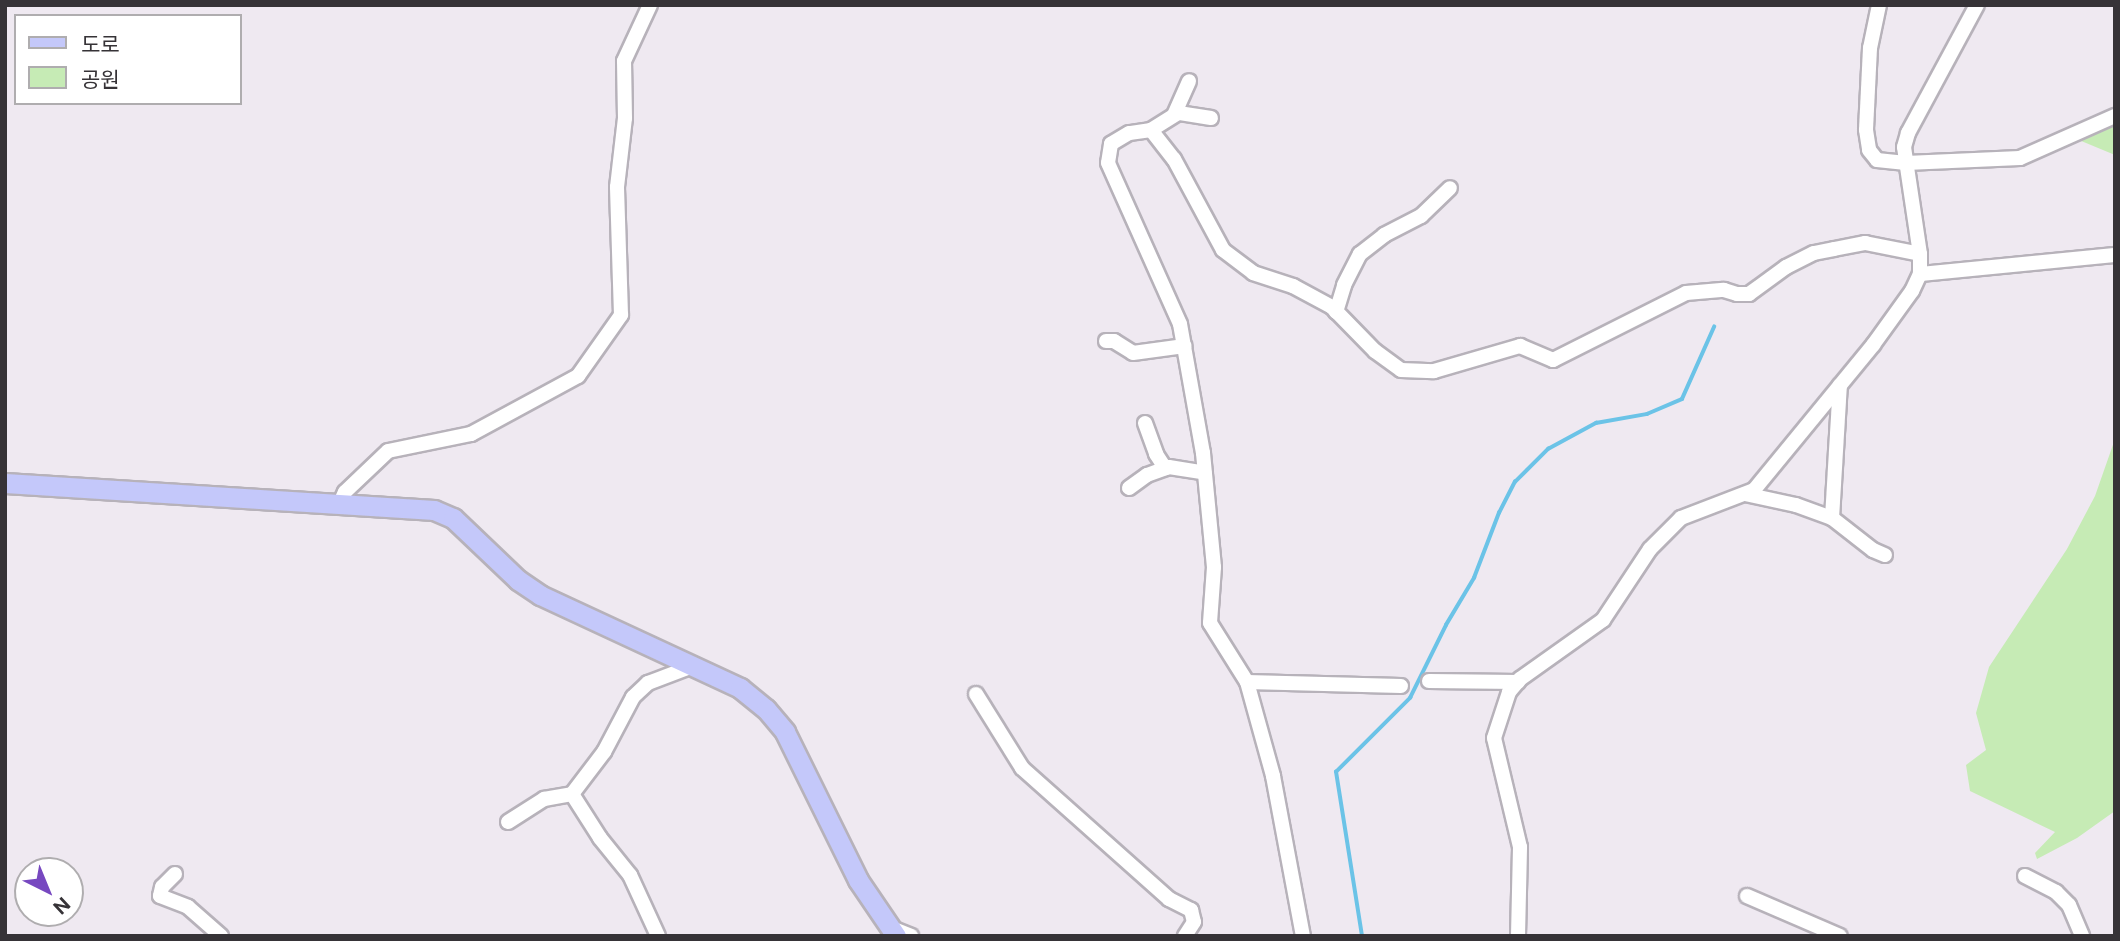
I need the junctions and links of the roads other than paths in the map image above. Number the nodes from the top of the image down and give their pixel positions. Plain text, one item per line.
1 (650, 5) edge
2 (1879, 5) edge
3 (1977, 5) edge
4 (1189, 81) dead end
5 (1174, 115) junction
6 (2115, 116) edge
7 (1211, 118) dead end
8 (1151, 130) junction
9 (1906, 163) junction
10 (1450, 188) dead end
11 (1920, 254) junction
12 (2115, 255) edge
13 (1920, 274) junction
14 (1336, 312) junction
15 (1106, 341) dead end
16 (1185, 346) junction
17 (1840, 385) junction
18 (1145, 423) dead end
19 (1165, 468) junction
20 (1205, 473) junction
21 (5, 484) edge
22 (1129, 488) dead end
23 (1745, 494) junction
24 (340, 503) junction
25 (1832, 518) junction
26 (1885, 555) dead end
27 (693, 666) junction
28 (1429, 681) dead end
29 (1247, 682) junction
30 (1518, 682) junction
31 (1401, 686) dead end
32 (976, 694) dead end
33 (572, 794) junction
34 (508, 822) dead end
35 (175, 874) dead end
36 (2025, 876) dead end
37 (1747, 895) dead end
38 (893, 931) edge
39 (221, 936) edge
40 (657, 936) edge
41 (911, 936) edge
42 (1185, 936) edge
43 (1303, 936) edge
44 (1518, 936) edge
45 (1840, 936) edge
46 (2082, 936) edge

1 - 24 street
2 - 9 street
3 - 9 street
4 - 5 street
5 - 7 street
5 - 8 street
6 - 9 street
8 - 14 street
8 - 16 street
9 - 11 street
10 - 14 street
11 - 13 street
11 - 14 street
12 - 13 street
13 - 17 street
15 - 16 street
16 - 20 street
17 - 23 street
17 - 25 street
18 - 19 street
19 - 20 street
19 - 22 street
20 - 29 street
21 - 24 main road
23 - 25 street
23 - 30 street
24 - 27 main road
25 - 26 street
27 - 33 street
27 - 38 main road
28 - 30 street
29 - 31 street
29 - 43 street
30 - 44 street
32 - 42 street
33 - 34 street
33 - 40 street
35 - 39 street
36 - 46 street
37 - 45 street
38 - 41 street

